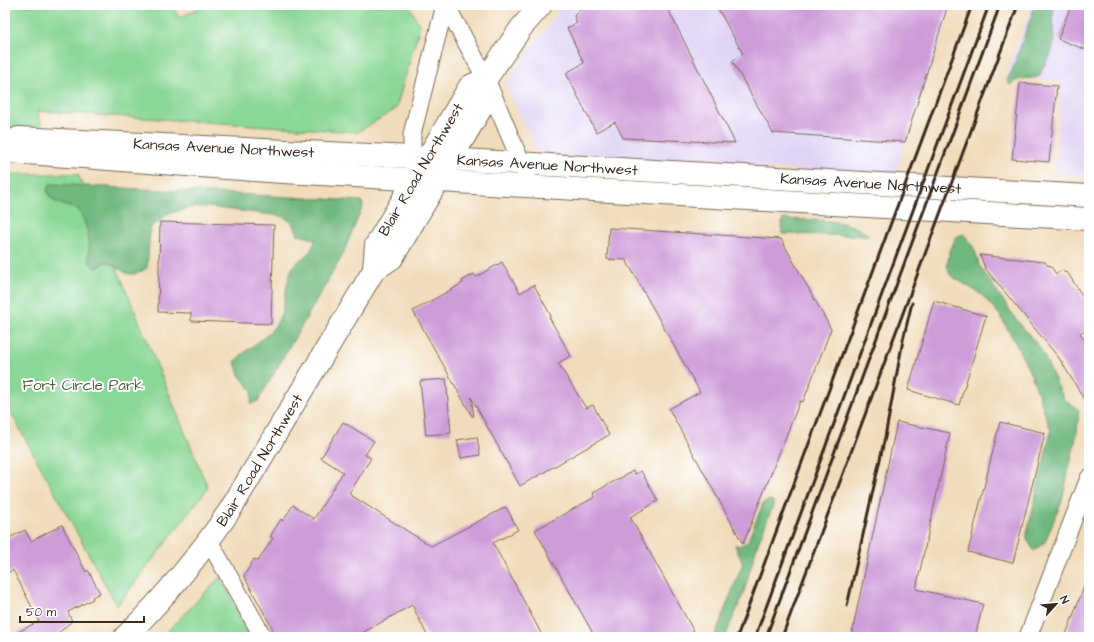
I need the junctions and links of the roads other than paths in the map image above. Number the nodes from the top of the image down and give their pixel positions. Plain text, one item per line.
1 (445, 5) edge
2 (541, 5) edge
3 (486, 79) junction
4 (5, 137) edge
5 (5, 152) edge
6 (419, 158) junction
7 (450, 160) junction
8 (522, 163) junction
9 (416, 178) junction
10 (439, 180) junction
11 (531, 186) junction
12 (1089, 196) edge
13 (1089, 219) edge
14 (374, 270) junction
15 (1089, 478) edge
16 (1084, 503) edge
17 (209, 541) junction
18 (125, 637) edge
19 (262, 637) edge
20 (1028, 637) edge

1 - 3 street
1 - 6 street
2 - 3 street, Blair Road Northwest
3 - 6 street, Blair Road Northwest
3 - 7 street, Blair Road Northwest
3 - 8 street
4 - 6 street, Kansas Avenue Northwest
5 - 9 street, Kansas Avenue Northwest
6 - 7 street, Kansas Avenue Northwest
6 - 9 street, Blair Road Northwest
7 - 8 street, Kansas Avenue Northwest
7 - 10 street, Blair Road Northwest
8 - 11 street
8 - 12 street, Kansas Avenue Northwest
9 - 10 street, Kansas Avenue Northwest
9 - 14 street, Blair Road Northwest
10 - 11 street, Kansas Avenue Northwest
10 - 14 street, Blair Road Northwest
11 - 13 street, Kansas Avenue Northwest
14 - 17 street, Blair Road Northwest
15 - 16 street
16 - 20 street
17 - 18 street, Blair Road Northwest
17 - 19 street

